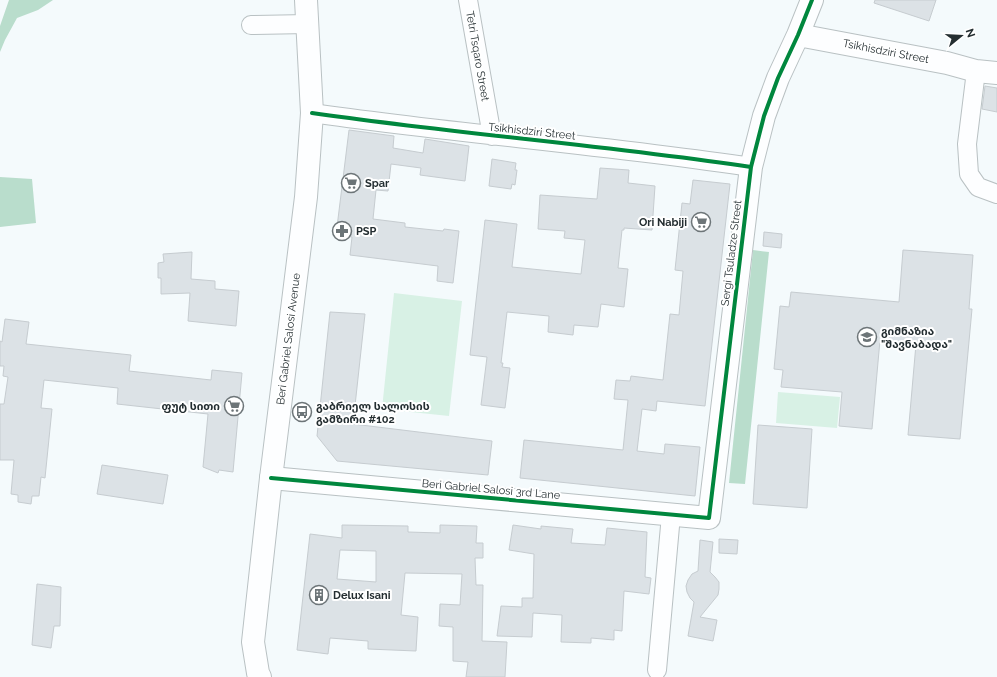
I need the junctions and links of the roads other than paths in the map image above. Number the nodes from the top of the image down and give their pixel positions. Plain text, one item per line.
1 (306, 0) edge
2 (468, 0) edge
3 (812, 0) edge
4 (308, 24) junction
5 (251, 25) dead end
6 (798, 35) junction
7 (986, 72) edge
8 (312, 113) junction
9 (492, 136) junction
10 (751, 167) junction
11 (997, 194) edge
12 (271, 478) junction
13 (672, 515) junction
14 (710, 518) joint
15 (657, 670) dead end
16 (255, 676) edge

1 - 4 street, Beri Gabriel Salosi Avenue
2 - 9 street, Tetri Tsqaro Street
3 - 6 street, Sergi Tsuladze Street
4 - 5 street
4 - 8 street, Beri Gabriel Salosi Avenue
6 - 7 street, Tsikhisdziri Street
6 - 10 street, Sergi Tsuladze Street
7 - 11 street
8 - 9 street, Tsikhisdziri Street
8 - 12 street, Beri Gabriel Salosi Avenue
9 - 10 street, Tsikhisdziri Street
10 - 14 street, Sergi Tsuladze Street
12 - 13 street, Beri Gabriel Salosi 3rd Lane
12 - 16 street, Beri Gabriel Salosi Avenue
13 - 14 street, Beri Gabriel Salosi 3rd Lane
13 - 15 street

